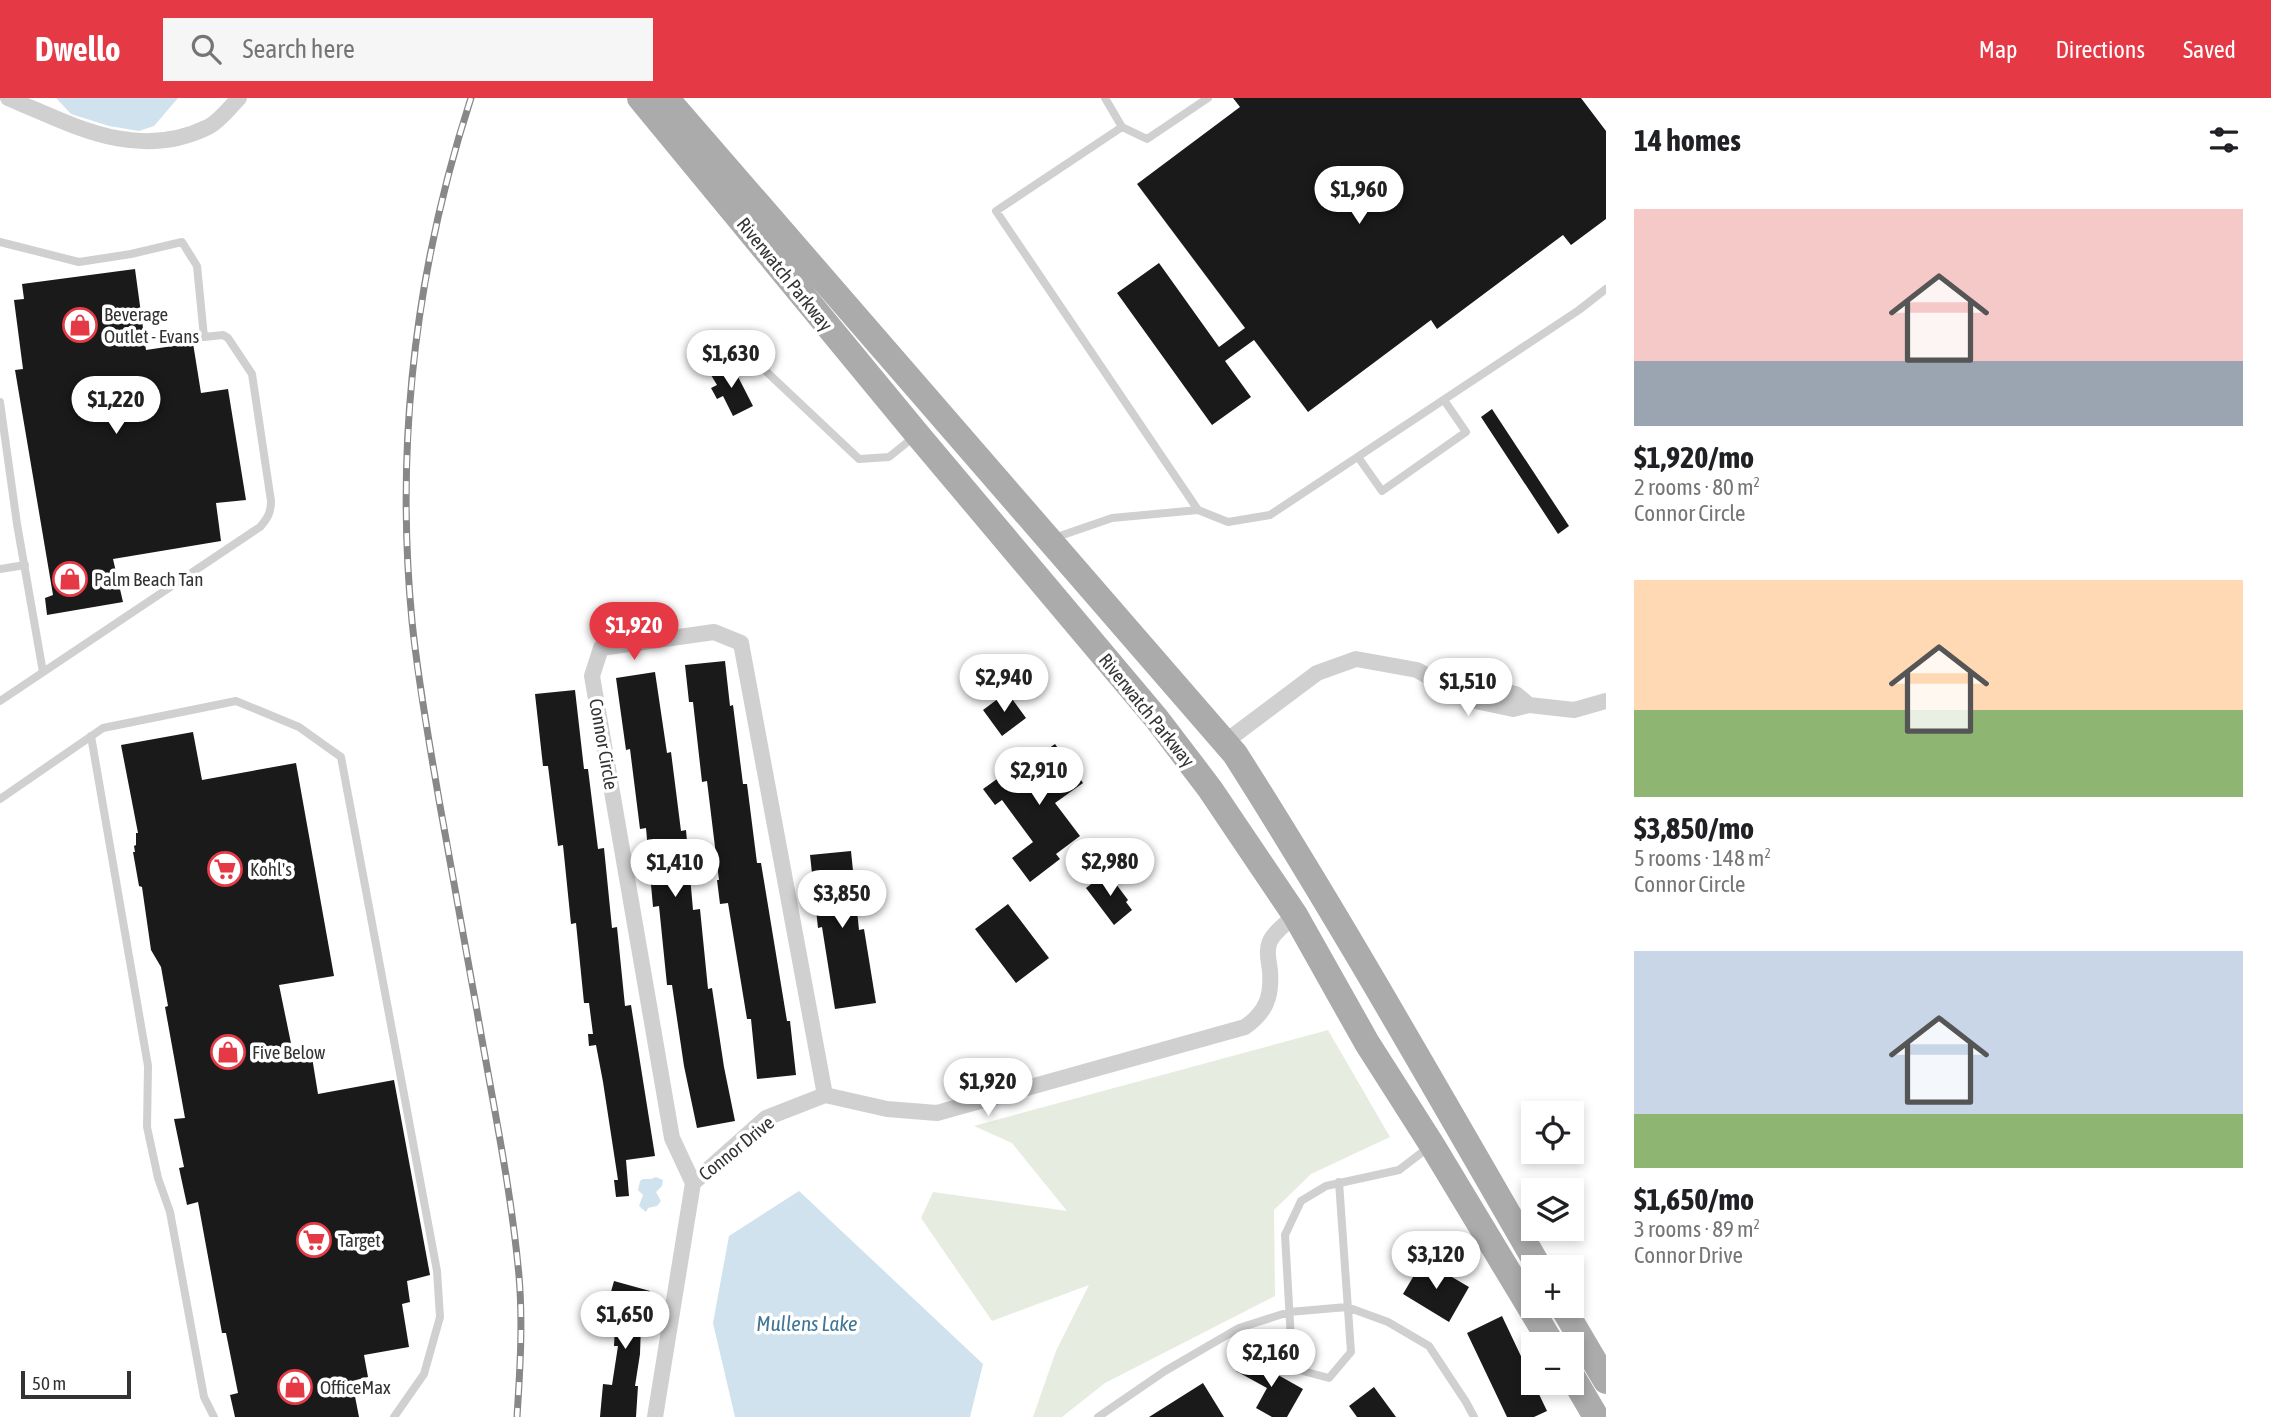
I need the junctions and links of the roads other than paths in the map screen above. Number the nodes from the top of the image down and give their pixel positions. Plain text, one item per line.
1 (8, 98) edge
2 (239, 98) edge
3 (640, 98) edge
4 (666, 98) edge
5 (1105, 98) edge
6 (1208, 98) edge
7 (1122, 127) junction
8 (0, 242) edge
9 (1606, 289) edge
10 (755, 361) dead end
11 (1444, 400) junction
12 (0, 402) edge
13 (917, 435) junction
14 (1358, 457) junction
15 (1198, 510) junction
16 (1049, 540) junction
17 (25, 565) junction
18 (0, 569) edge
19 (43, 672) junction
20 (0, 701) edge
21 (1606, 701) edge
22 (91, 736) junction
23 (1225, 742) junction
24 (0, 799) edge
25 (1295, 915) junction
26 (825, 1095) junction
27 (1432, 1145) junction
28 (1339, 1182) junction
29 (693, 1183) junction
30 (1532, 1255) edge
31 (1347, 1307) junction
32 (1289, 1312) junction
33 (1569, 1318) edge
34 (1545, 1332) edge
35 (1606, 1381) edge
36 (1584, 1395) edge
37 (214, 1417) edge
38 (394, 1417) edge
39 (655, 1417) edge
40 (1098, 1417) edge
41 (1474, 1417) edge
42 (1597, 1417) edge

1 - 2 street
3 - 13 main road, Riverwatch Parkway
4 - 16 main road, Riverwatch Parkway
5 - 7 lane
6 - 7 lane
7 - 15 lane
8 - 19 lane
9 - 11 lane
10 - 13 lane
11 - 14 lane
11 - 14 lane
12 - 17 lane
13 - 25 main road, Riverwatch Parkway
14 - 15 lane
15 - 16 lane
16 - 23 main road, Riverwatch Parkway
17 - 18 lane
17 - 19 lane
19 - 20 lane
21 - 23 street
22 - 24 lane
22 - 37 lane
22 - 38 lane
23 - 30 main road, Riverwatch Parkway
25 - 26 street
25 - 27 main road, Riverwatch Parkway
26 - 29 street, Connor Drive
26 - 29 street, Connor Circle
27 - 28 lane
27 - 34 main road, Riverwatch Parkway
28 - 31 lane
28 - 32 lane
29 - 39 street, Connor Drive
31 - 32 lane
31 - 32 lane
31 - 41 lane
32 - 40 lane
33 - 35 main road
36 - 42 main road

